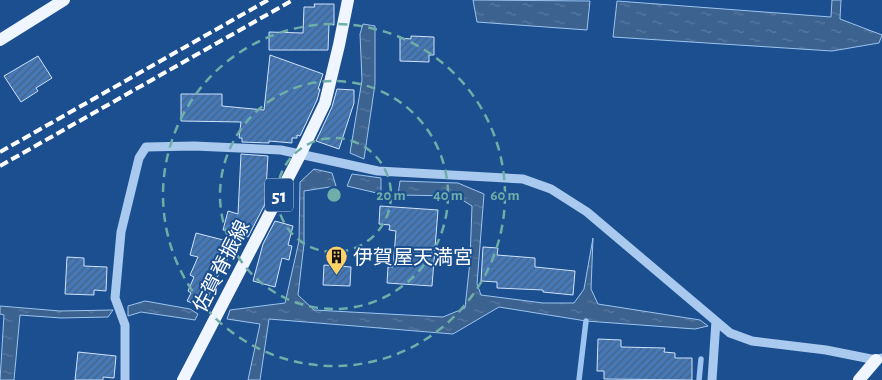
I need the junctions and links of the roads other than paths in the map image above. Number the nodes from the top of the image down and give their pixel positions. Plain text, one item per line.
1 (64, 0) edge
2 (348, 0) edge
3 (0, 40) edge
4 (300, 155) junction
5 (716, 321) junction
6 (879, 359) edge
7 (125, 380) edge
8 (183, 380) edge
9 (712, 380) edge
10 (859, 380) edge

1 - 3 main road
2 - 4 main road, 佐賀脊振線 / 51
4 - 5 street
4 - 7 street
4 - 8 main road, 佐賀脊振線 / 51
5 - 6 street
5 - 9 street
6 - 10 main road

